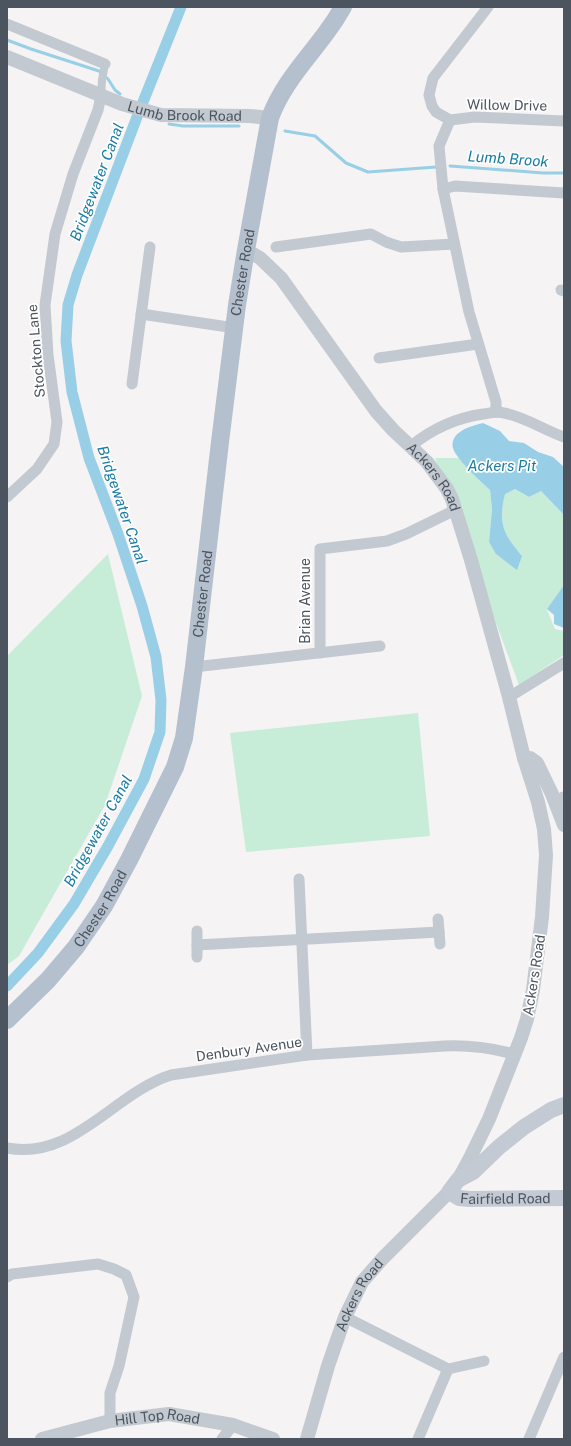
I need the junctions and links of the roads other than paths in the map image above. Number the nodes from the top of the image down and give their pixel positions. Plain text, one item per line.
1 (343, 7) edge
2 (488, 7) edge
3 (7, 24) edge
4 (7, 57) edge
5 (105, 64) joint
6 (101, 96) junction
7 (270, 118) junction
8 (450, 120) junction
9 (564, 120) edge
10 (443, 189) junction
11 (564, 193) edge
12 (454, 244) junction
13 (150, 247) dead end
14 (276, 247) dead end
15 (246, 250) junction
16 (141, 314) junction
17 (235, 328) junction
18 (478, 344) junction
19 (379, 358) dead end
20 (132, 384) dead end
21 (496, 412) junction
22 (564, 437) edge
23 (411, 446) junction
24 (7, 497) edge
25 (456, 510) junction
26 (380, 646) dead end
27 (320, 653) junction
28 (564, 663) edge
29 (194, 667) junction
30 (509, 698) junction
31 (524, 758) junction
32 (564, 825) edge
33 (299, 879) dead end
34 (438, 919) dead end
35 (197, 931) dead end
36 (439, 932) junction
37 (301, 939) junction
38 (440, 944) dead end
39 (197, 945) junction
40 (196, 957) dead end
41 (7, 1020) edge
42 (514, 1054) junction
43 (307, 1055) junction
44 (564, 1105) edge
45 (7, 1148) edge
46 (453, 1186) junction
47 (564, 1198) edge
48 (7, 1277) edge
49 (345, 1317) junction
50 (564, 1357) edge
51 (484, 1361) dead end
52 (448, 1369) junction
53 (110, 1421) junction
54 (233, 1426) junction
55 (42, 1439) edge
56 (222, 1439) edge
57 (273, 1439) edge
58 (307, 1439) edge
59 (418, 1439) edge
60 (529, 1439) edge

1 - 7 main road, Chester Road
2 - 8 street
3 - 5 street
4 - 6 street, Lumb Brook Road
5 - 6 street
6 - 7 street, Lumb Brook Road
6 - 24 street, Stockton Lane
7 - 15 main road, Chester Road
8 - 9 street, Willow Drive
8 - 10 street
10 - 11 street
10 - 12 street
12 - 14 street
12 - 18 street
13 - 16 street
15 - 17 main road, Chester Road
15 - 23 street, Ackers Road
16 - 17 street
16 - 20 street
17 - 29 main road, Chester Road
18 - 19 street
18 - 21 street
21 - 22 street
21 - 23 street
23 - 25 street, Ackers Road
25 - 27 street, Brian Avenue
25 - 30 street, Ackers Road
26 - 27 street, Brian Avenue
27 - 29 street, Brian Avenue
28 - 30 street
29 - 41 main road, Chester Road
30 - 31 street, Ackers Road
31 - 32 street
31 - 42 street, Ackers Road
33 - 37 street
34 - 36 street
35 - 39 street
36 - 37 street
36 - 38 street
37 - 39 street
37 - 43 street
39 - 40 street
42 - 43 street, Denbury Avenue
42 - 46 street, Ackers Road
43 - 45 street, Denbury Avenue
44 - 46 main road, Ackers Road
46 - 47 main road, Fairfield Road
46 - 49 street, Ackers Road
48 - 53 street
49 - 52 street
49 - 58 street, Ackers Road
50 - 60 street
51 - 52 street
52 - 59 street
53 - 54 street, Hill Top Road
53 - 55 street, Hill Top Road
54 - 56 street
54 - 57 street, Hill Top Road

